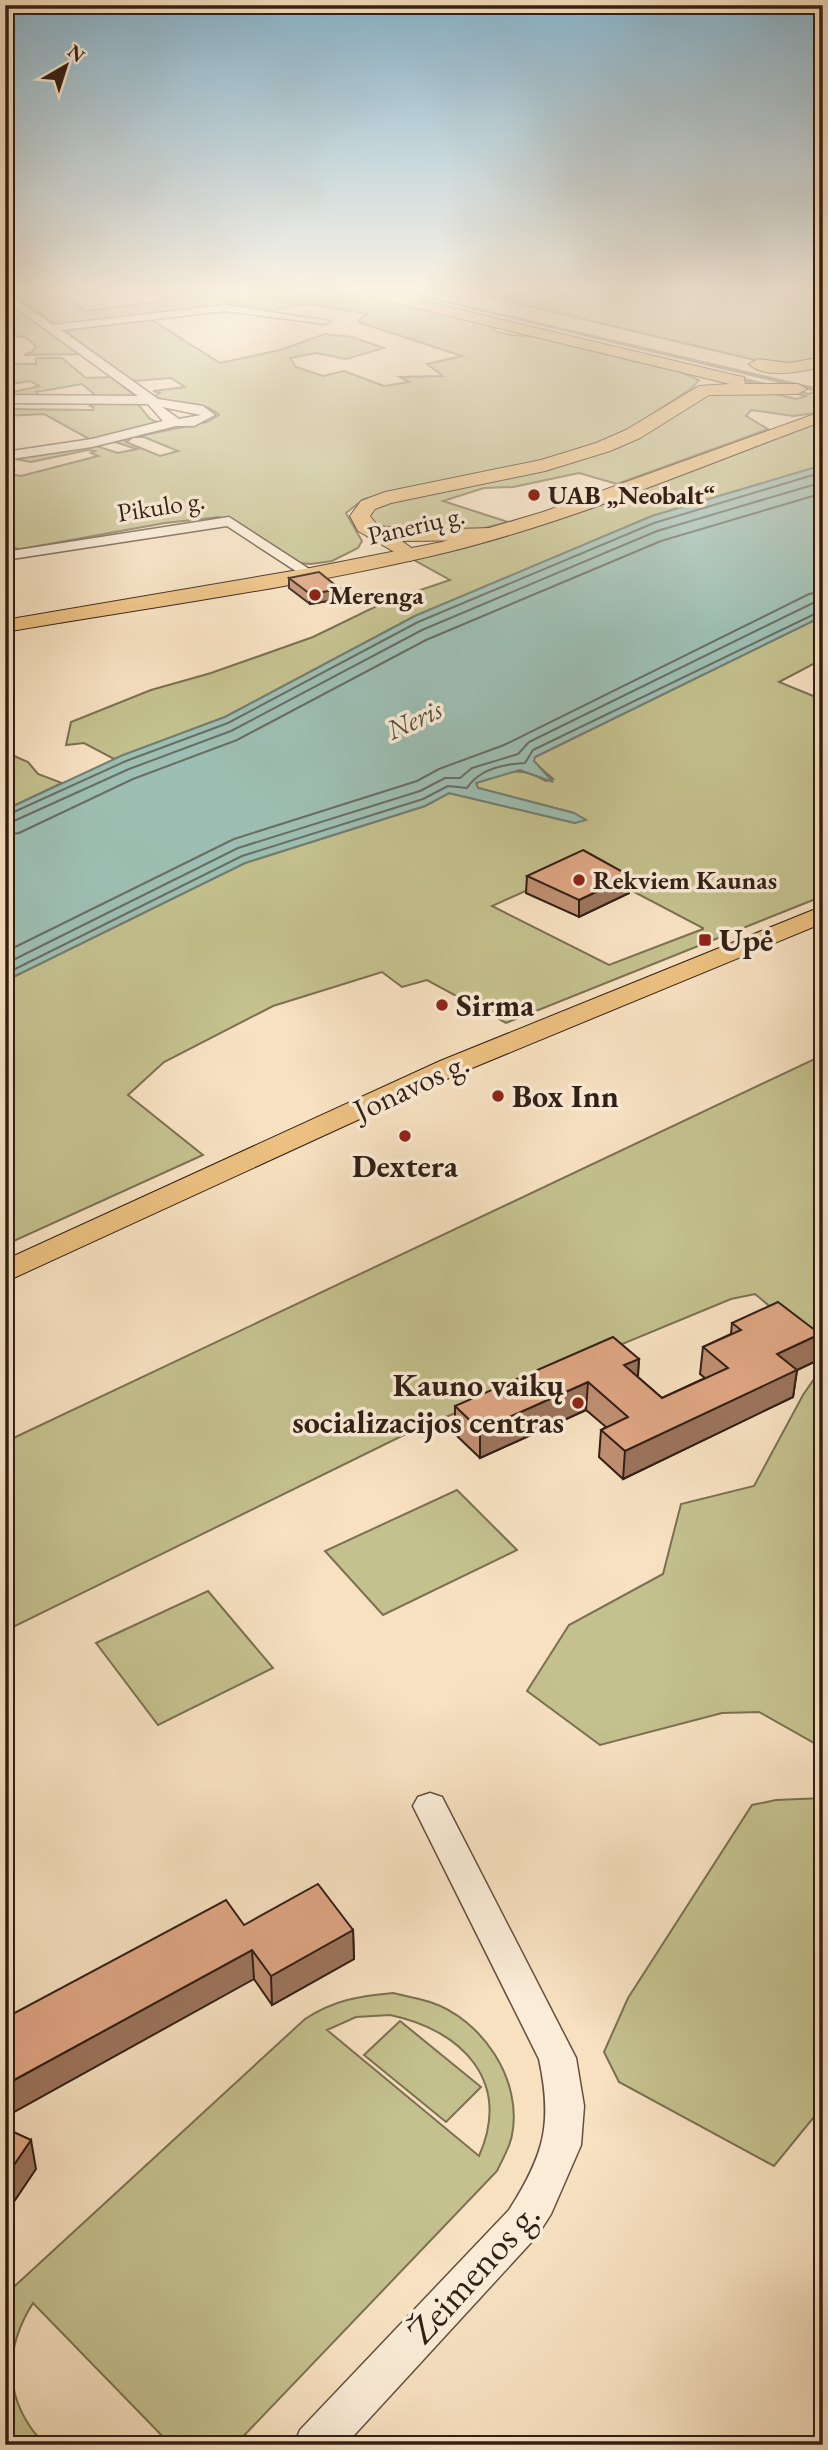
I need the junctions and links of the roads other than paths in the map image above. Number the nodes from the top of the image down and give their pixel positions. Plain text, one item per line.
1 (153, 401) edge
2 (155, 401) edge
3 (686, 401) edge
4 (823, 416) edge
5 (175, 422) junction
6 (5, 457) edge
7 (369, 531) junction
8 (492, 534) junction
9 (410, 555) junction
10 (5, 556) edge
11 (337, 569) junction
12 (310, 574) junction
13 (5, 626) edge
14 (823, 914) edge
15 (5, 1272) edge
16 (430, 1806) dead end
17 (314, 2445) edge

1 - 5 street
2 - 5 street
3 - 7 highway
4 - 8 main road, Panerių g.
5 - 6 street
7 - 8 highway
7 - 9 highway
7 - 11 main road
8 - 9 main road, Panerių g.
9 - 11 main road, Panerių g.
10 - 12 street, Pikulo g.
11 - 12 main road, Panerių g.
12 - 13 main road, Panerių g.
14 - 15 main road, Jonavos g.
16 - 17 street, Žeimenos g.

